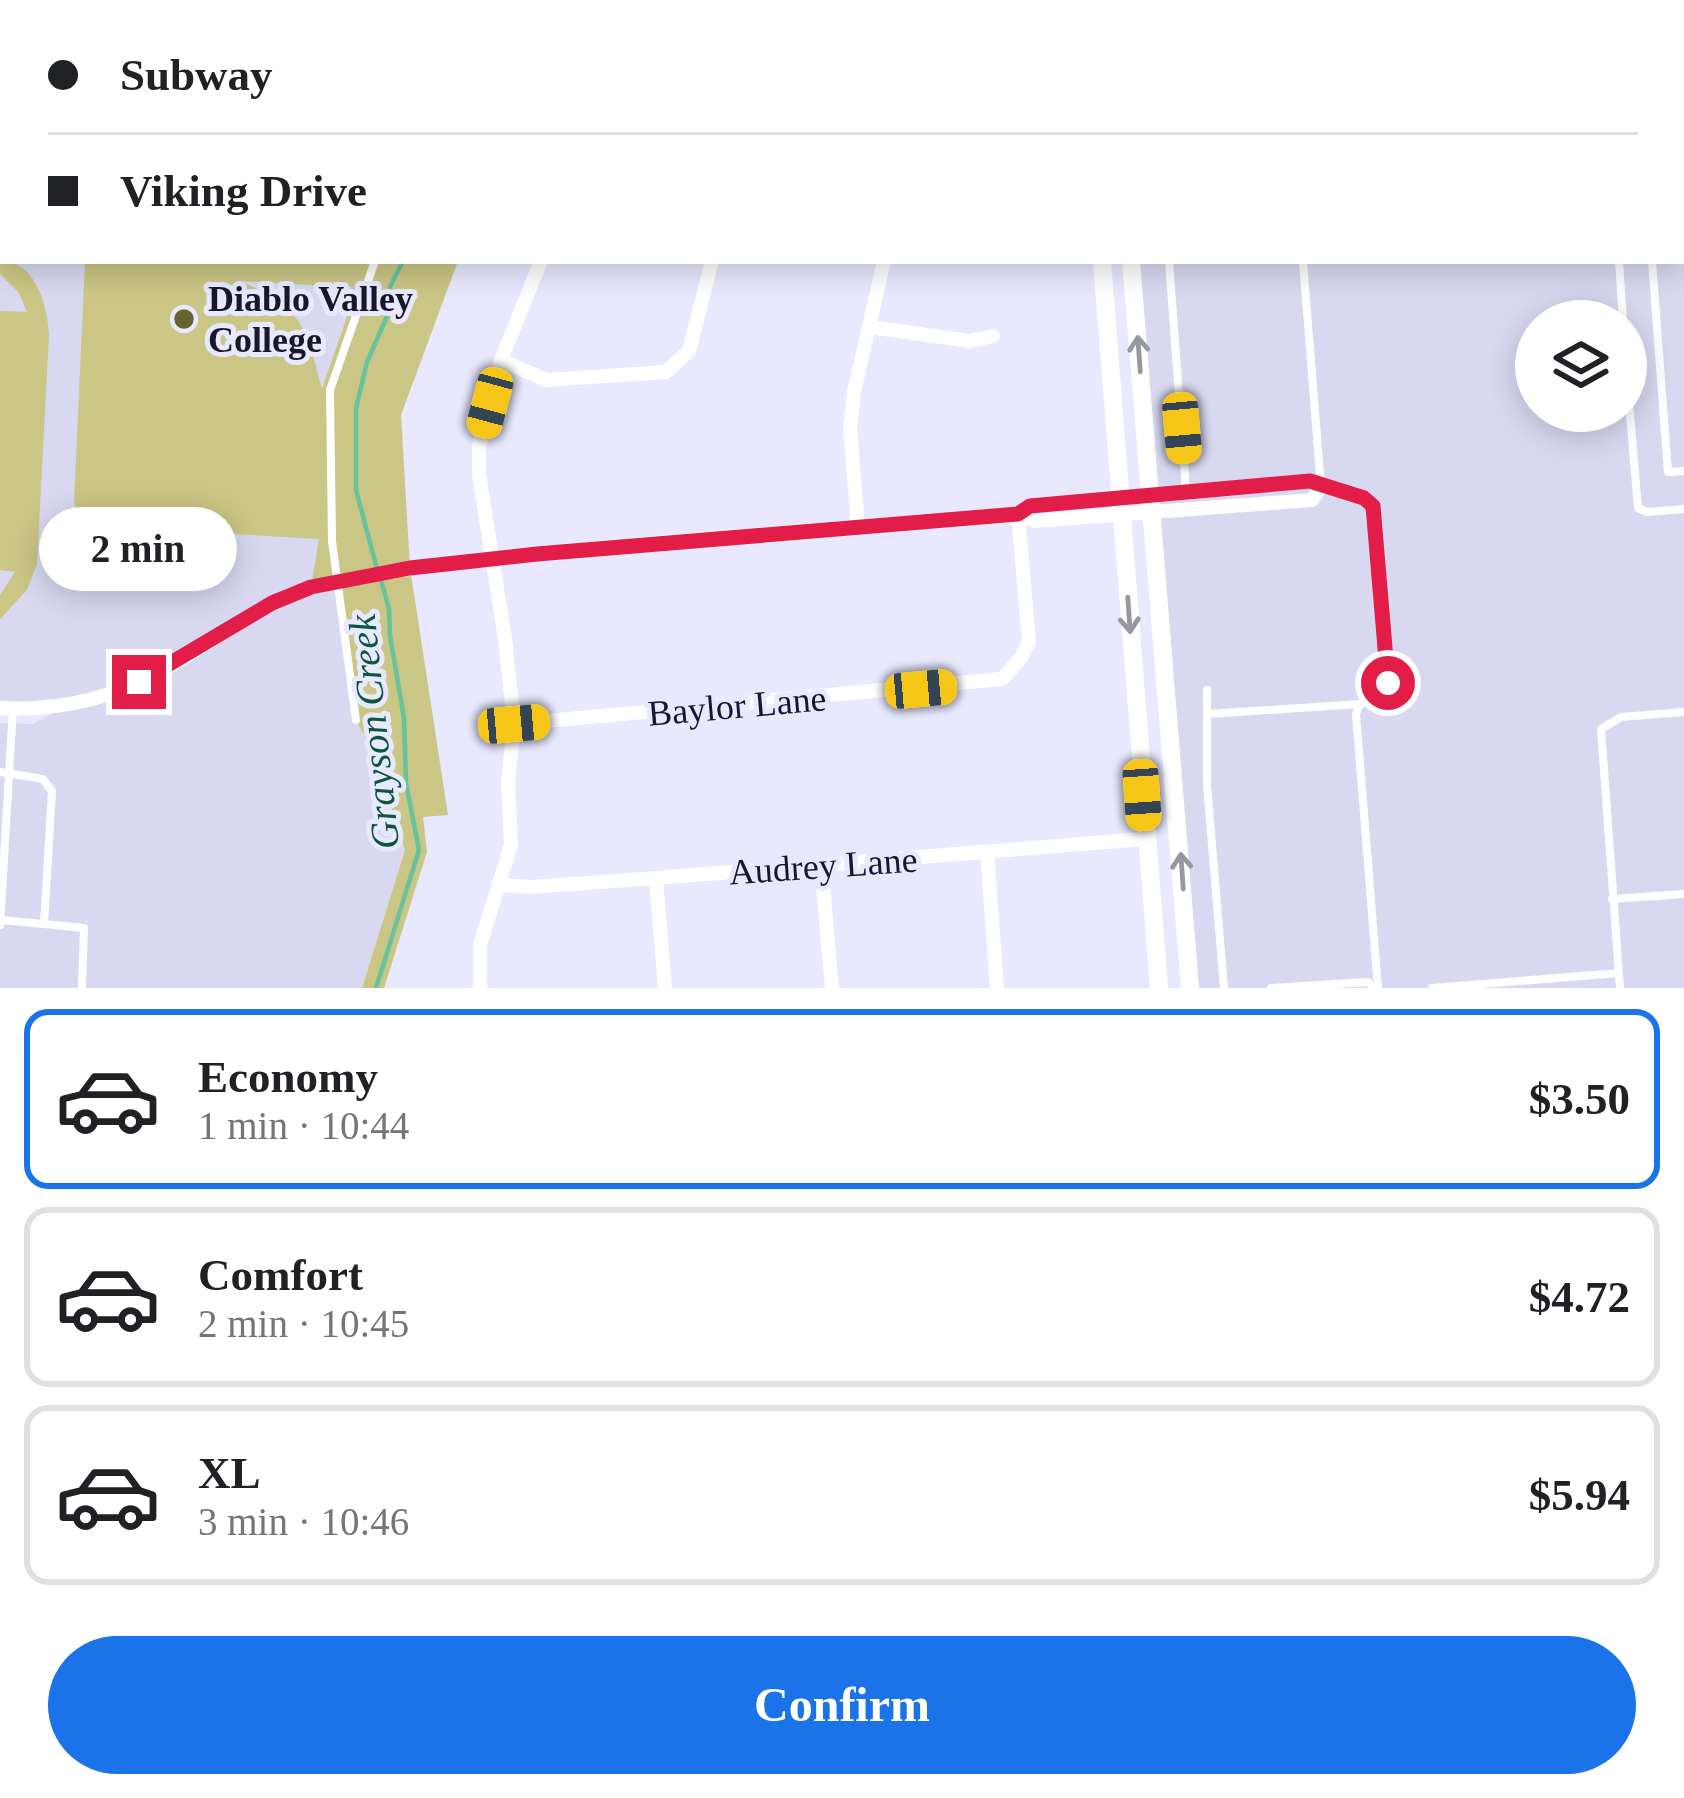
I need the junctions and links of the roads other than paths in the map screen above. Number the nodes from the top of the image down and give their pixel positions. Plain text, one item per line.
1 (374, 264) edge
2 (540, 264) edge
3 (711, 264) edge
4 (883, 264) edge
5 (1102, 264) edge
6 (1131, 264) edge
7 (1169, 264) edge
8 (1304, 264) edge
9 (1618, 264) edge
10 (1652, 264) edge
11 (1621, 300) edge
12 (870, 327) junction
13 (993, 336) dead end
14 (501, 360) junction
15 (1631, 432) edge
16 (1684, 471) edge
17 (1321, 487) junction
18 (1186, 490) junction
19 (1150, 503) junction
20 (1120, 505) junction
21 (1684, 509) edge
22 (1018, 514) junction
23 (858, 526) junction
24 (491, 558) junction
25 (342, 581) junction
26 (1208, 690) dead end
27 (1360, 704) junction
28 (7, 708) edge
29 (1684, 712) edge
30 (1208, 714) junction
31 (356, 720) dead end
32 (514, 724) junction
33 (4, 772) edge
34 (1145, 838) junction
35 (987, 852) junction
36 (821, 865) junction
37 (656, 878) junction
38 (501, 885) junction
39 (1684, 894) edge
40 (1612, 898) junction
41 (0, 923) edge
42 (44, 924) junction
43 (1618, 973) junction
44 (82, 988) edge
45 (480, 988) edge
46 (664, 988) edge
47 (832, 988) edge
48 (997, 988) edge
49 (1159, 988) edge
50 (1190, 988) edge
51 (1224, 988) edge
52 (1271, 988) edge
53 (1376, 988) edge
54 (1432, 988) edge
55 (1620, 988) edge

1 - 25 lane
2 - 14 street
3 - 14 street
4 - 12 street
5 - 20 main road
19 -> 6 main road
7 - 18 lane
8 - 17 lane
9 - 11 lane
10 - 16 lane
12 - 13 street
12 - 23 street
14 - 24 street
15 - 21 lane
17 - 18 street
17 - 19 street
17 - 27 lane
18 - 19 street
19 - 20 street
50 -> 19 main road
20 - 22 street
20 -> 34 main road
22 - 23 street
22 - 32 street, Baylor Lane
23 - 24 street
24 - 25 street
24 - 32 street
25 - 28 street
25 - 31 lane
26 - 30 lane
27 - 30 lane
27 - 53 lane
28 - 33 lane
29 - 40 lane
30 - 51 lane
32 - 38 street
33 - 41 lane
33 - 42 lane
34 - 35 street, Audrey Lane
34 - 49 main road
35 - 36 street, Audrey Lane
35 - 48 street
36 - 37 street, Audrey Lane
36 - 47 street
37 - 38 street, Audrey Lane
37 - 46 street
38 - 45 street
39 - 40 lane
40 - 43 lane
41 - 42 lane
42 - 44 lane
43 - 54 lane
43 - 55 lane
52 - 53 lane

